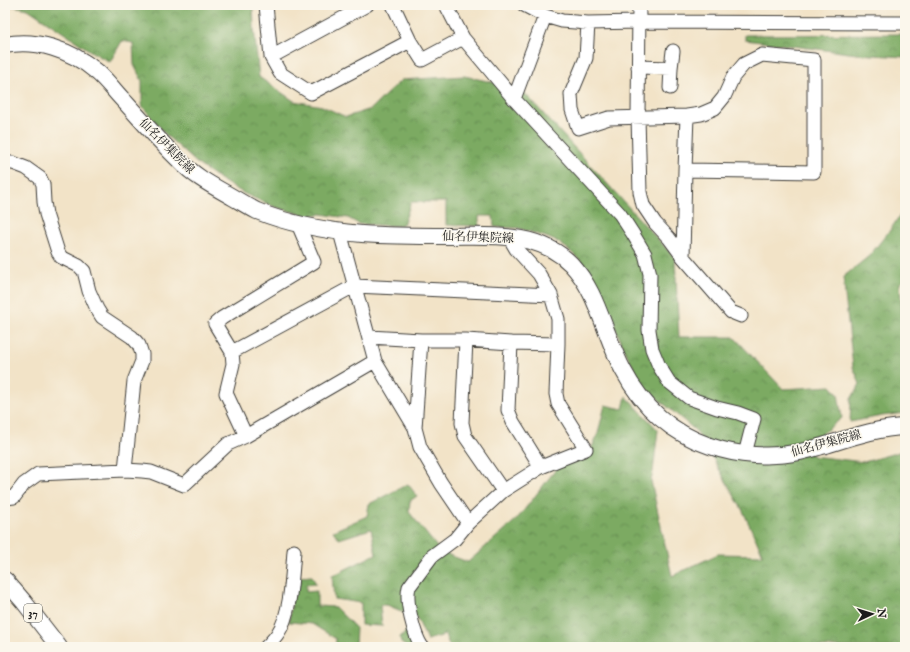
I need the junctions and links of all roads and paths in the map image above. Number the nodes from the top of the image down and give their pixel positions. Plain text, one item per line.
1 (266, 5) edge
2 (367, 5) edge
3 (393, 5) edge
4 (446, 5) edge
5 (524, 5) edge
6 (639, 5) edge
7 (544, 16) junction
8 (639, 22) junction
9 (588, 23) junction
10 (905, 23) edge
11 (464, 38) junction
12 (410, 41) junction
13 (5, 45) edge
14 (673, 51) dead end
15 (271, 57) junction
16 (638, 67) junction
17 (671, 68) junction
18 (670, 88) dead end
19 (514, 99) junction
20 (638, 116) junction
21 (687, 116) junction
22 (5, 163) edge
23 (685, 170) junction
24 (298, 224) junction
25 (340, 232) junction
26 (509, 237) junction
27 (683, 257) junction
28 (354, 286) junction
29 (551, 295) junction
30 (741, 316) dead end
31 (369, 337) junction
32 (421, 340) junction
33 (466, 340) junction
34 (511, 343) junction
35 (558, 344) junction
36 (232, 352) junction
37 (375, 362) junction
38 (905, 427) edge
39 (416, 428) junction
40 (246, 436) junction
41 (745, 454) junction
42 (542, 467) junction
43 (125, 470) junction
44 (503, 491) junction
45 (5, 498) edge
46 (468, 523) junction
47 (294, 552) dead end
48 (5, 580) edge
49 (59, 647) edge
50 (266, 647) edge
51 (422, 647) edge

1 - 15 street
2 - 15 street
3 - 12 street
4 - 11 street
5 - 7 street
6 - 8 street
7 - 9 street
7 - 19 street
8 - 9 street
8 - 10 street
8 - 16 street
9 - 20 street
11 - 12 street
11 - 19 street
12 - 15 street
13 - 24 main road, 仙名伊集院線
14 - 17 street
16 - 17 street
16 - 20 street
17 - 18 street
19 - 41 street
20 - 21 street
20 - 27 street
21 - 23 street
21 - 23 street
22 - 43 street
23 - 27 street
24 - 25 main road, 仙名伊集院線
24 - 36 street
25 - 26 main road, 仙名伊集院線
25 - 28 street
26 - 29 street
26 - 41 main road, 仙名伊集院線
27 - 30 street
28 - 29 street
28 - 31 street
28 - 36 street
29 - 35 street
31 - 32 street
31 - 37 street
32 - 33 street
32 - 39 street
33 - 34 street
33 - 44 street
34 - 35 street
34 - 42 street
35 - 42 street
36 - 40 street
37 - 39 street
37 - 40 street
38 - 41 main road, 仙名伊集院線
39 - 46 street
40 - 43 street
42 - 44 street
43 - 45 street
44 - 46 street
46 - 51 street
47 - 50 street
48 - 49 main road, 37

